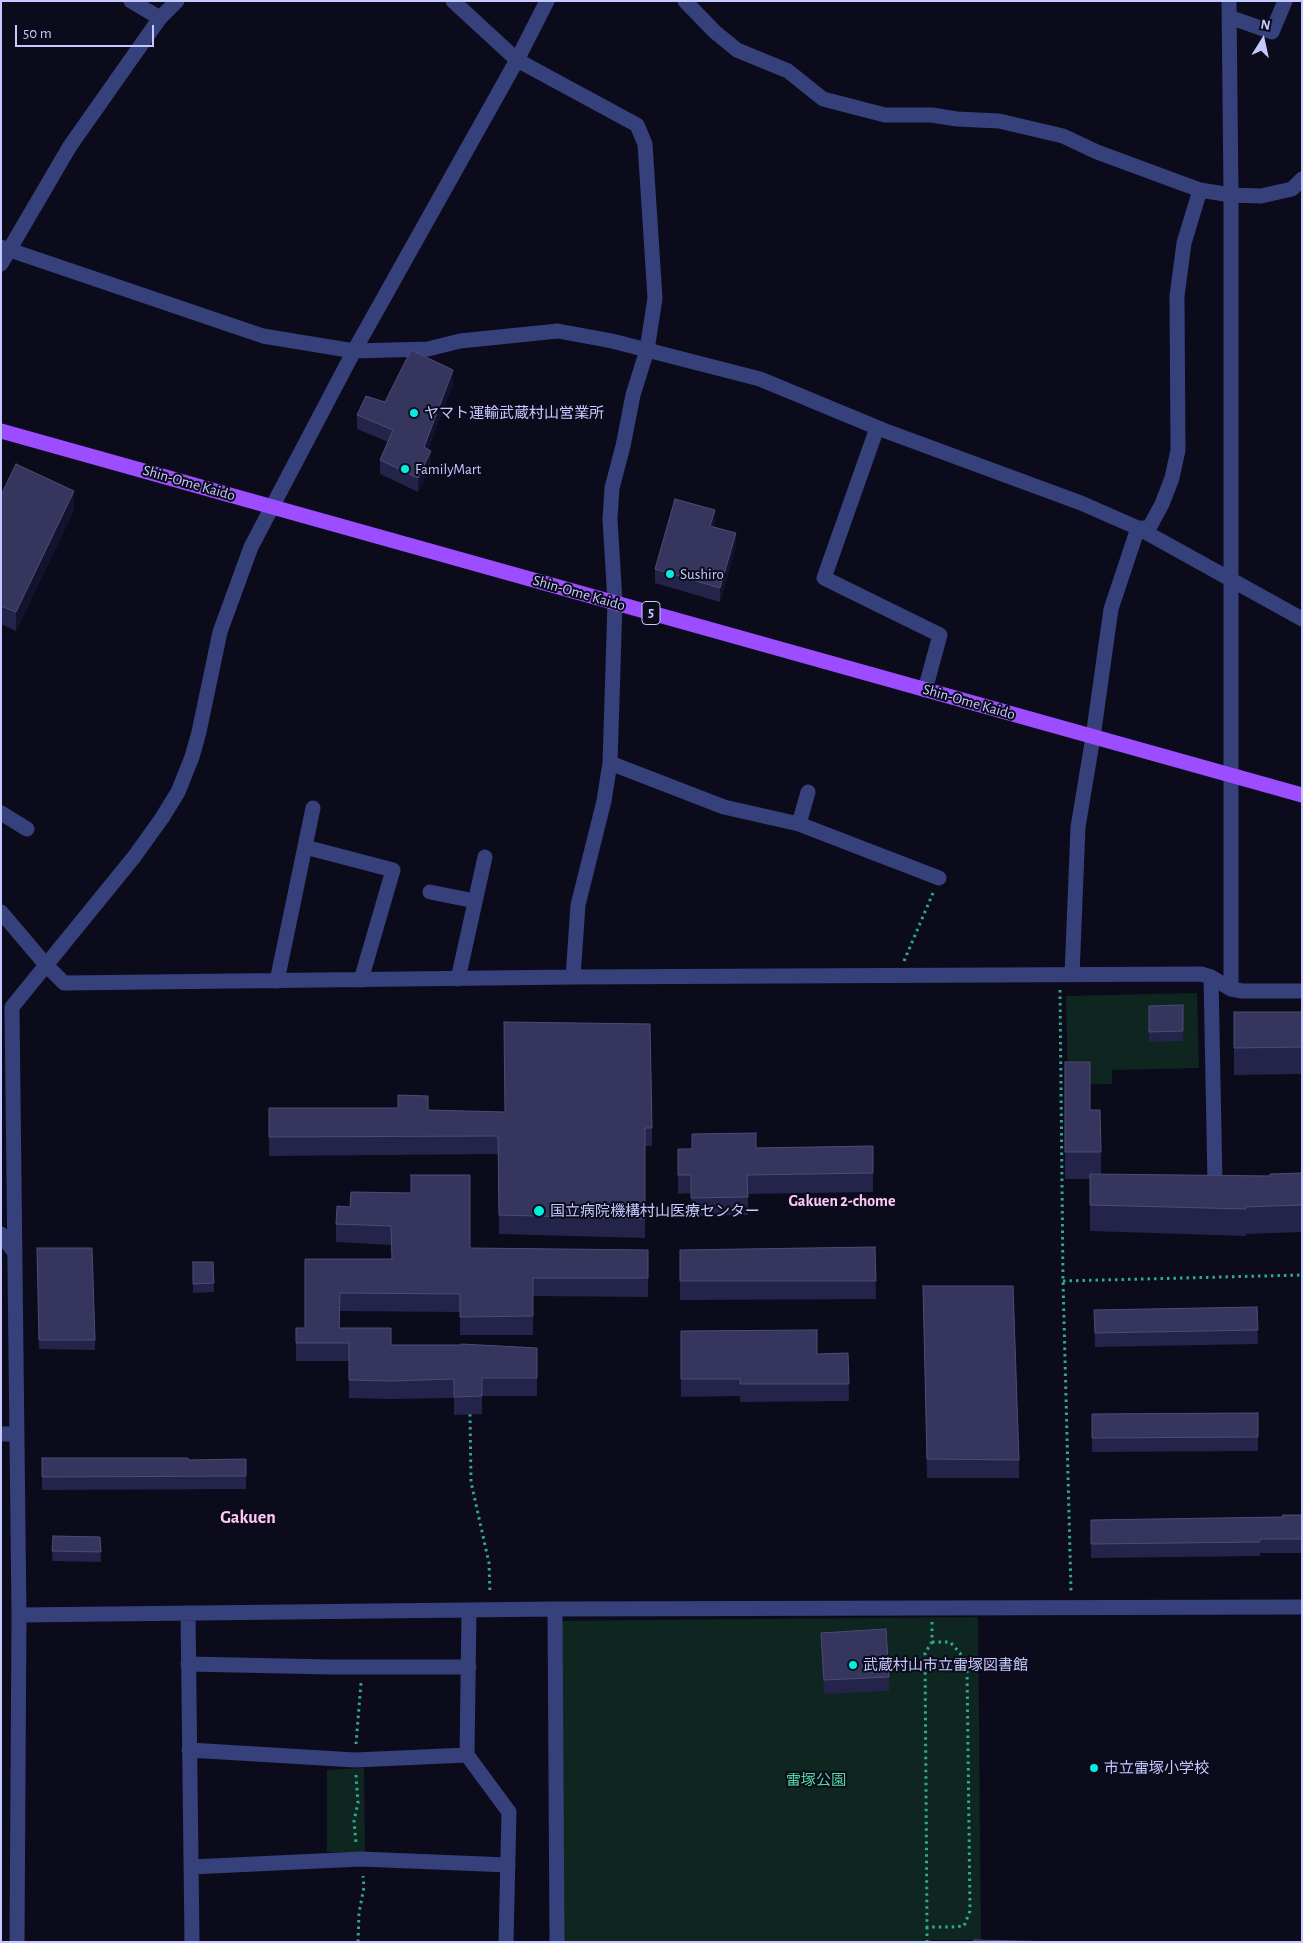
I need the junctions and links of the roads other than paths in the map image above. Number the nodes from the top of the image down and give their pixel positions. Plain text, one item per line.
1 (131, 1) edge
2 (177, 1) edge
3 (453, 1) edge
4 (547, 1) edge
5 (685, 1) edge
6 (1229, 1) edge
7 (1285, 1) edge
8 (1229, 17) junction
9 (160, 18) junction
10 (517, 60) junction
11 (1302, 179) edge
12 (1200, 190) junction
13 (1231, 195) junction
14 (5, 248) edge
15 (1, 264) edge
16 (647, 350) junction
17 (354, 351) junction
18 (877, 428) junction
19 (1, 430) edge
20 (271, 507) junction
21 (1138, 528) junction
22 (1231, 579) junction
23 (615, 602) junction
24 (1302, 619) edge
25 (925, 690) junction
26 (1093, 737) junction
27 (610, 763) junction
28 (1232, 775) junction
29 (808, 792) dead end
30 (1302, 795) edge
31 (313, 808) dead end
32 (1, 813) edge
33 (799, 824) junction
34 (27, 829) dead end
35 (305, 846) junction
36 (485, 857) dead end
37 (939, 878) road end
38 (430, 892) dead end
39 (475, 901) junction
40 (1, 912) edge
41 (46, 965) junction
42 (1066, 975) junction
43 (574, 977) junction
44 (1211, 977) junction
45 (458, 979) junction
46 (361, 980) junction
47 (277, 981) junction
48 (1231, 989) junction
49 (1302, 991) edge
50 (1237, 1191) edge
51 (1, 1234) edge
52 (15, 1253) junction
53 (9, 1434) edge
54 (1302, 1608) edge
55 (555, 1609) junction
56 (469, 1610) junction
57 (188, 1613) junction
58 (19, 1615) junction
59 (188, 1664) junction
60 (469, 1667) junction
61 (189, 1750) junction
62 (467, 1755) junction
63 (508, 1865) junction
64 (191, 1867) junction
65 (17, 1942) edge
66 (192, 1942) edge
67 (506, 1942) edge
68 (557, 1942) edge

1 - 9 street
2 - 9 street
3 - 10 street
4 - 10 street
5 - 12 street
6 - 8 street
7 - 8 street
8 - 13 street
9 - 14 street
10 - 16 street
10 - 17 street
11 - 13 street
12 - 13 street
12 - 21 street
13 - 22 street
14 - 15 street
14 - 17 street
16 - 17 street
16 - 18 street
16 - 23 street
17 - 20 street
18 - 21 street
18 - 25 street
19 - 20 main road, Shin-Ome Kaido / 5
20 - 23 main road, Shin-Ome Kaido / 5
20 - 41 street
21 - 22 street
21 - 26 street
22 - 24 street
22 - 28 street
23 - 25 main road, Shin-Ome Kaido / 5
23 - 27 street
25 - 26 main road, Shin-Ome Kaido / 5
26 - 28 main road, Shin-Ome Kaido / 5
26 - 42 street
27 - 33 street
27 - 43 street
28 - 30 main road, Shin-Ome Kaido / 5
28 - 48 street
29 - 33 street
31 - 35 street
32 - 34 street
33 - 37 street
35 - 46 street
35 - 47 street
36 - 39 street
38 - 39 street
39 - 45 street
40 - 41 street
41 - 47 street
41 - 52 street
42 - 43 street
42 - 44 street
43 - 45 street
44 - 48 street
44 - 50 street
45 - 46 street
46 - 47 street
48 - 49 street
51 - 52 street
52 - 53 street
53 - 58 street
54 - 55 street
55 - 56 street
55 - 68 street
56 - 57 street
56 - 60 street
57 - 58 street
57 - 59 street
58 - 65 street
59 - 60 street
59 - 61 street
60 - 62 street
61 - 62 street
61 - 64 street
62 - 63 street
63 - 64 street
63 - 67 street
64 - 66 street

